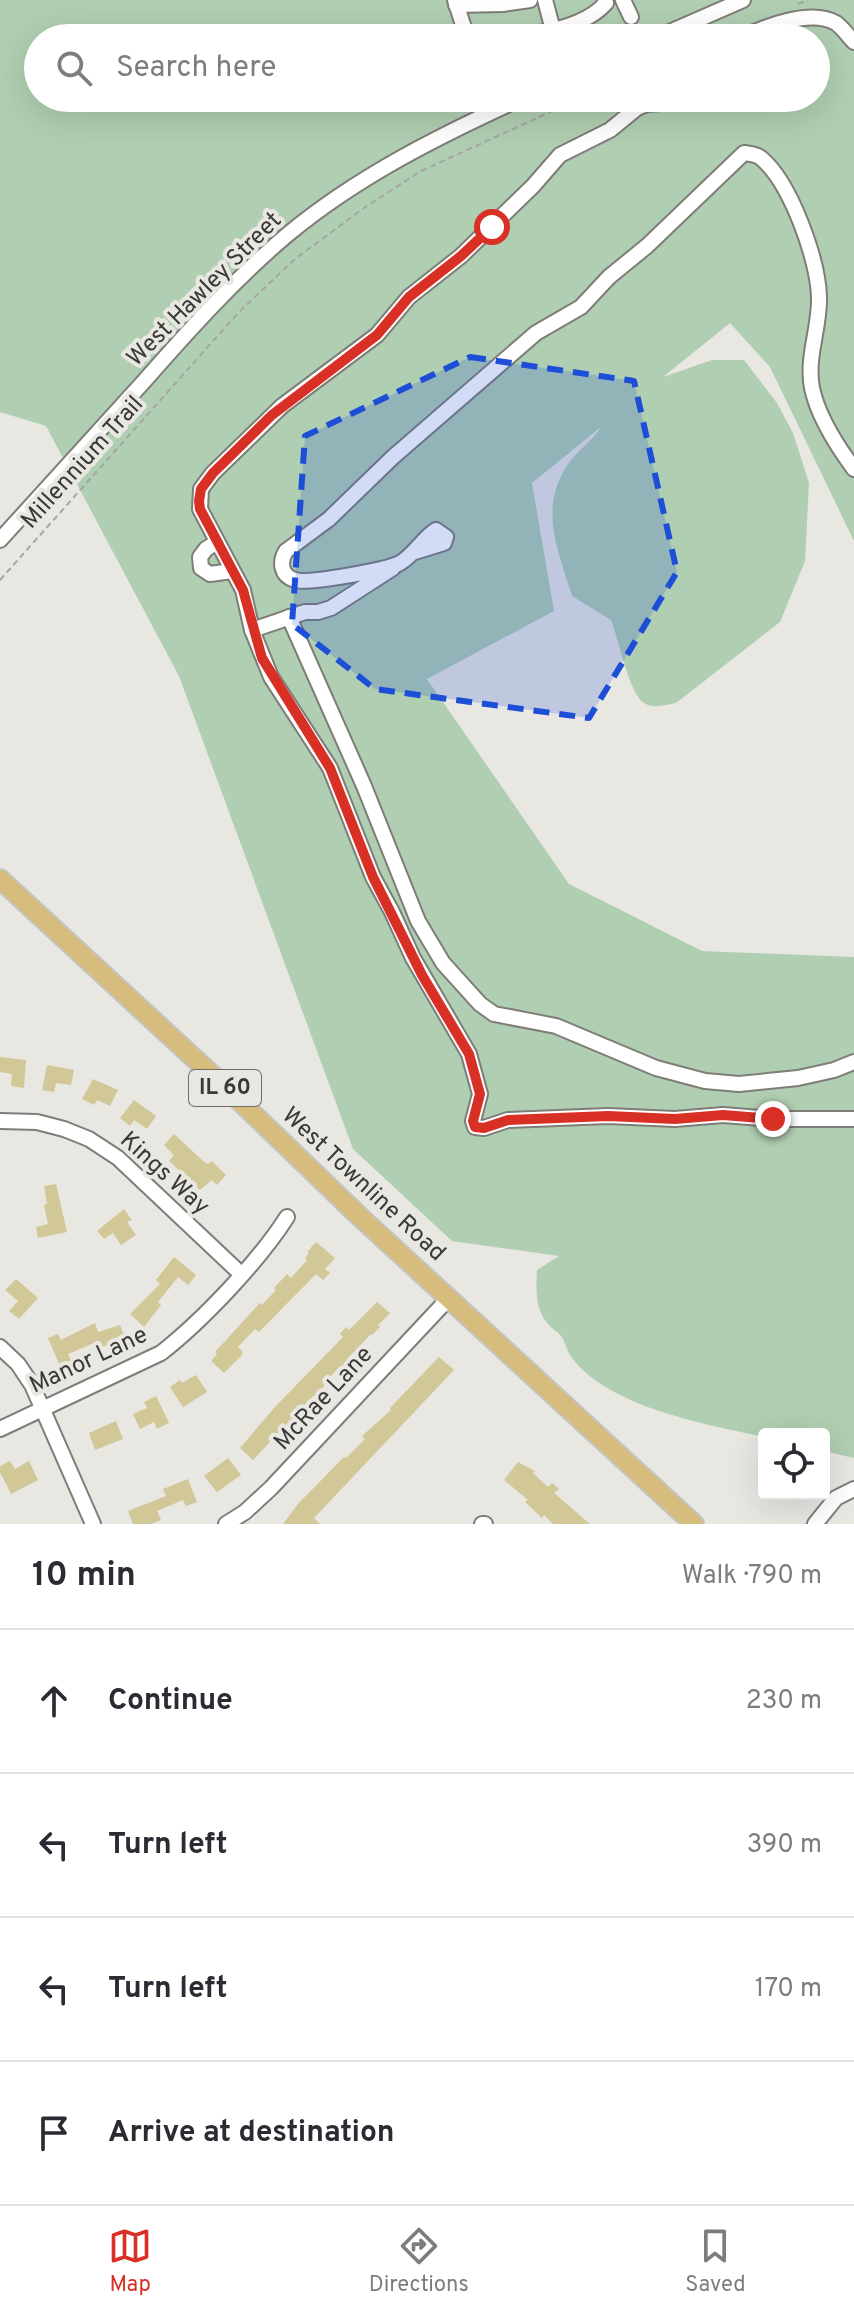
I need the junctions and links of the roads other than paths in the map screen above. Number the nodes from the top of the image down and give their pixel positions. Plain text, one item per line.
1 (530, 0) edge
2 (545, 0) edge
3 (605, 0) edge
4 (623, 0) edge
5 (743, 0) edge
6 (456, 2) edge
7 (631, 17) tunnel mouth
8 (463, 24) edge
9 (552, 24) edge
10 (573, 24) edge
11 (688, 24) edge
12 (777, 24) edge
13 (854, 42) edge
14 (491, 112) edge
15 (632, 112) edge
16 (854, 469) edge
17 (0, 540) edge
18 (217, 542) junction
19 (415, 552) dead end
20 (400, 563) junction
21 (232, 571) junction
22 (289, 617) junction
23 (252, 630) junction
24 (0, 879) edge
25 (854, 1062) edge
26 (854, 1119) edge
27 (0, 1121) edge
28 (287, 1217) dead end
29 (241, 1274) junction
30 (449, 1298) junction
31 (0, 1347) edge
32 (42, 1408) junction
33 (0, 1429) edge
34 (854, 1489) edge
35 (93, 1524) edge
36 (226, 1524) edge
37 (694, 1524) edge
38 (815, 1524) edge

1 - 6 street
2 - 9 street
3 - 10 street
4 - 7 street
5 - 11 street
6 - 8 street
12 - 13 street
14 - 17 street, West Hawley Street
15 - 18 street
16 - 20 street
18 - 21 street
18 - 21 street
19 - 20 street
20 - 22 street
21 - 23 street
22 - 23 street
22 - 25 street
23 - 26 street
24 - 30 main road, West Townline Road / IL 60
27 - 29 street, Kings Way
28 - 29 street, Manor Lane
29 - 32 street, Manor Lane
30 - 36 street, McRae Lane
30 - 37 main road, West Townline Road / IL 60
31 - 32 street
32 - 33 street, Manor Lane
32 - 35 street
34 - 38 street

